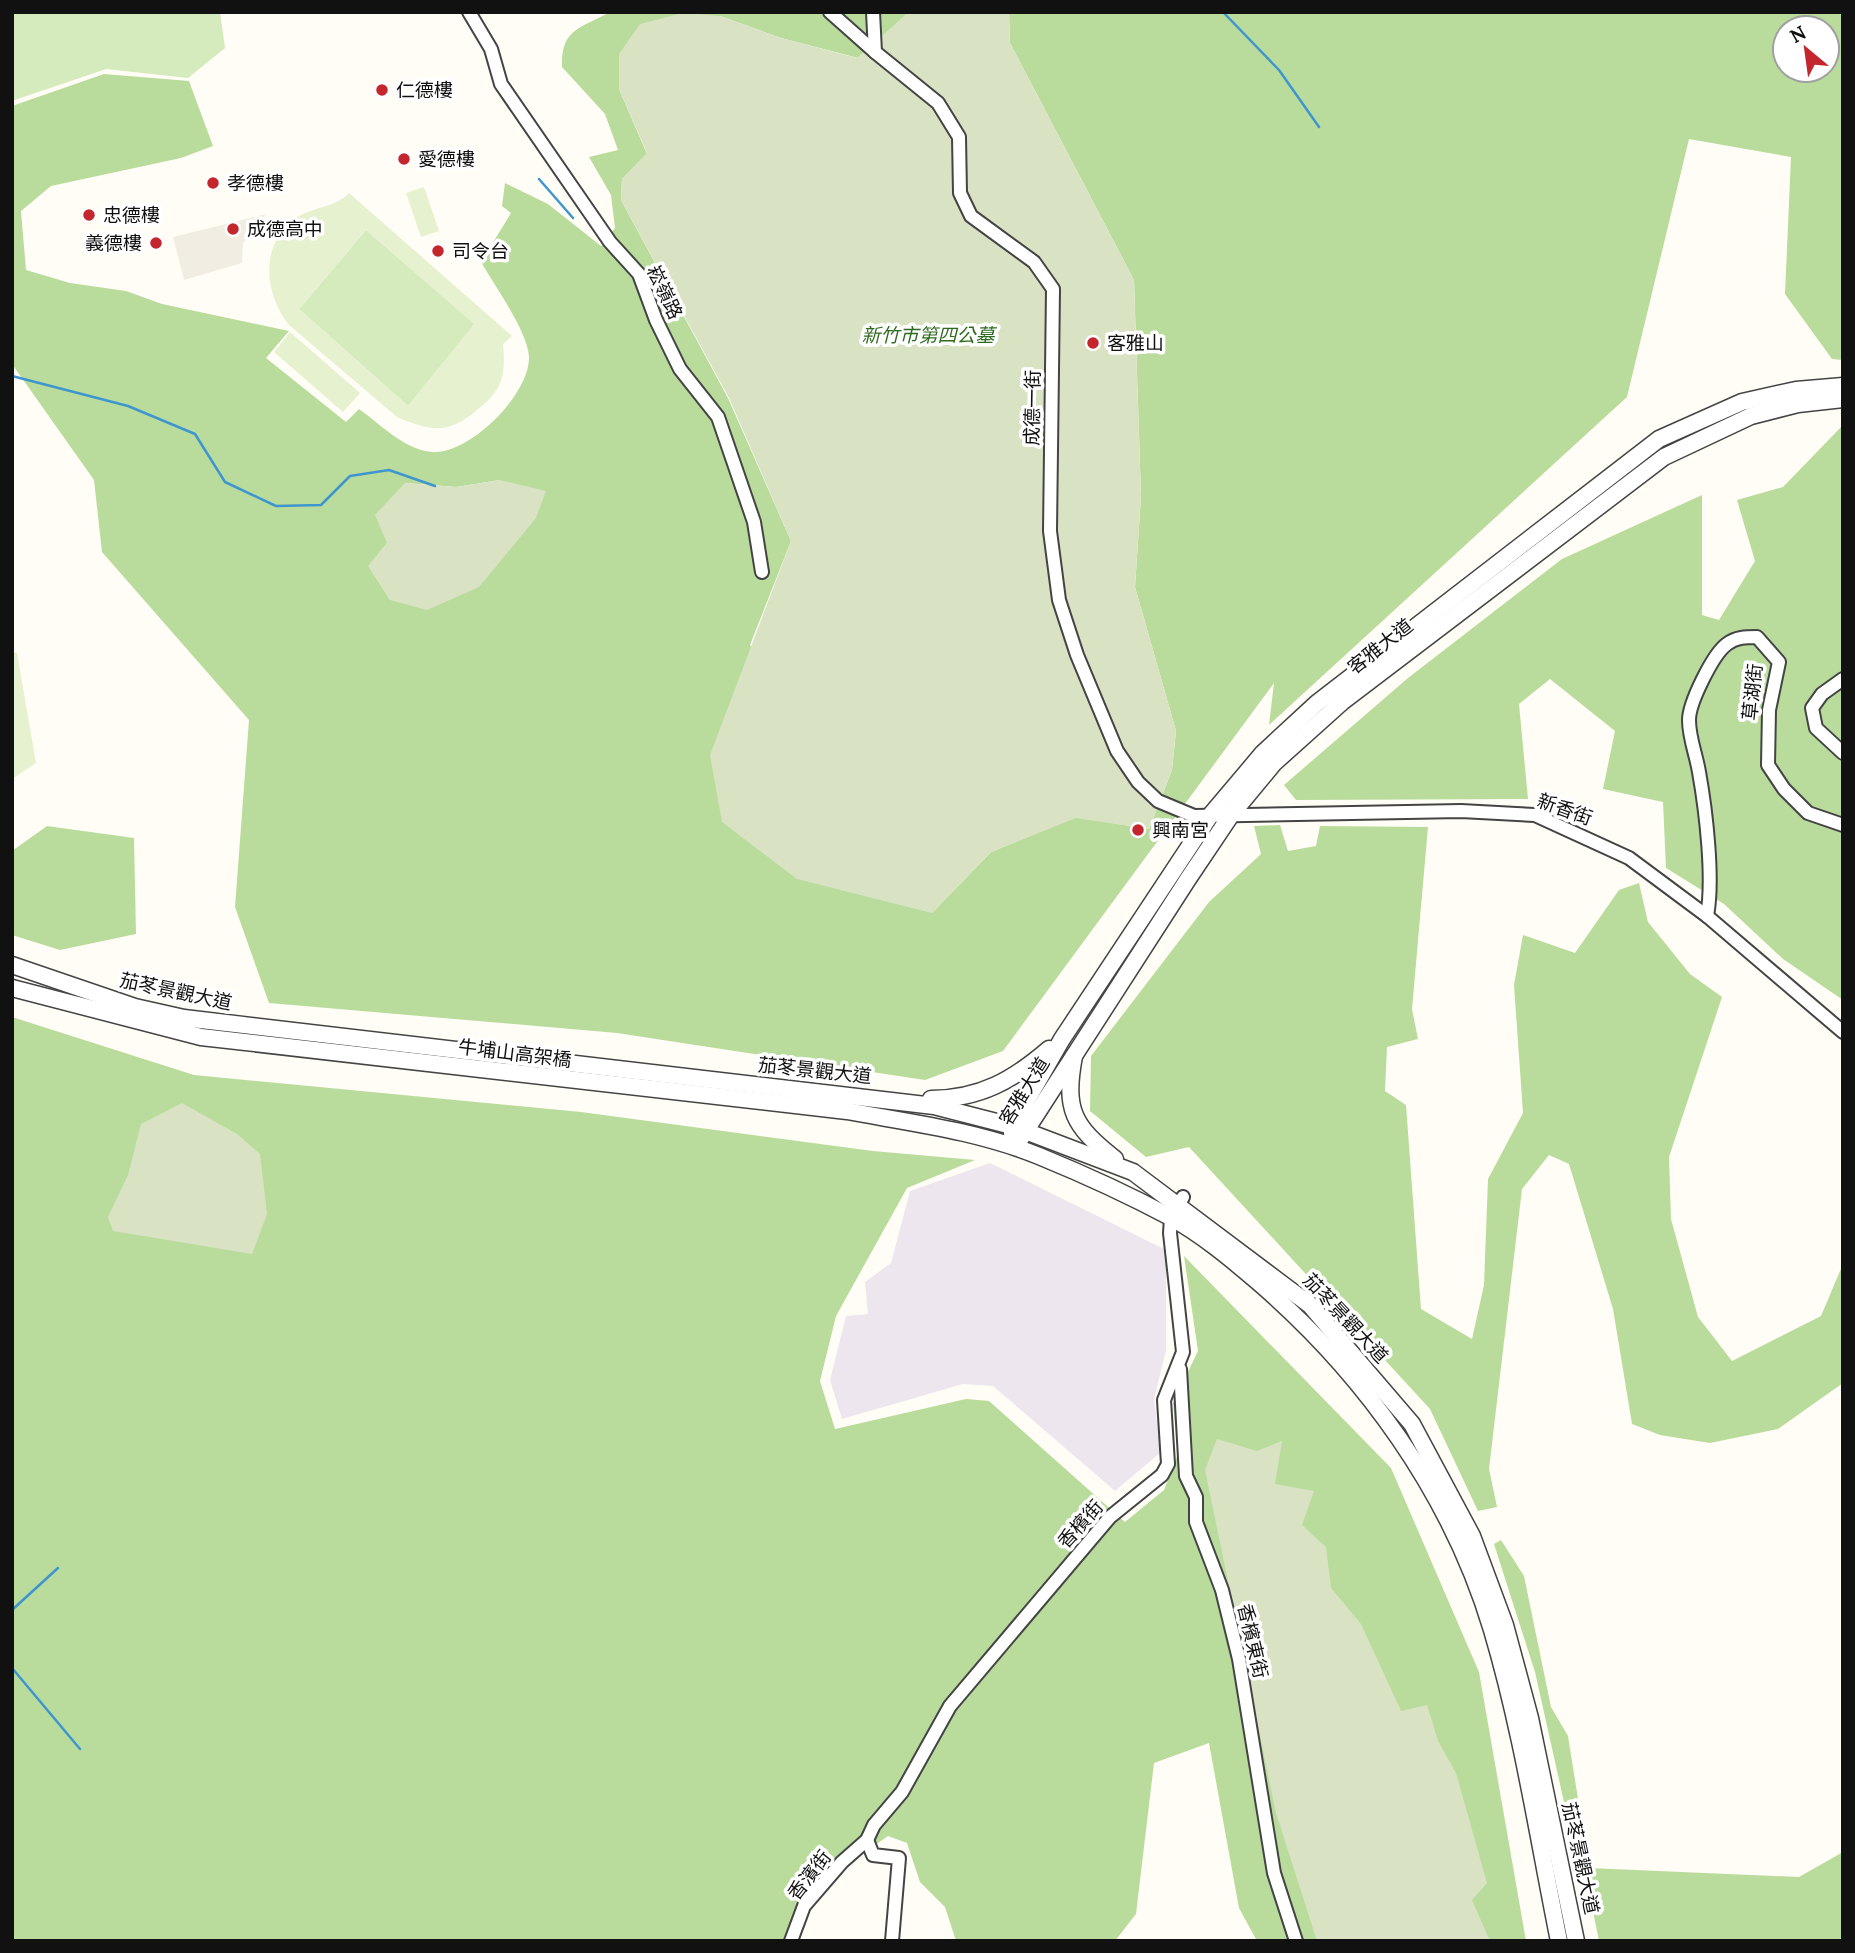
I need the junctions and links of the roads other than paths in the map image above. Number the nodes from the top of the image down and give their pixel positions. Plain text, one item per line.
1 (469, 12) edge
2 (873, 12) edge
3 (840, 15) edge
4 (875, 52) junction
5 (1843, 386) edge
6 (1797, 397) junction
7 (1843, 399) edge
8 (762, 572) dead end
9 (1843, 679) edge
10 (1843, 753) edge
11 (1231, 815) junction
12 (1209, 817) junction
13 (1843, 825) edge
14 (1707, 916) junction
15 (12, 965) edge
16 (12, 988) edge
17 (1843, 1032) edge
18 (336, 1036) joint
19 (1062, 1039) junction
20 (1075, 1051) junction
21 (334, 1053) joint
22 (691, 1086) junction
23 (892, 1099) junction
24 (1020, 1129) junction
25 (1011, 1147) junction
26 (1133, 1172) junction
27 (1178, 1207) junction
28 (1183, 1352) junction
29 (867, 1840) junction
30 (791, 1941) edge
31 (892, 1941) edge
32 (1296, 1941) edge
33 (1559, 1941) edge
34 (1576, 1941) edge

1 - 8 street, 崧嶺路
2 - 4 street
3 - 4 street, 成德一街
4 - 12 street, 成德一街
5 - 6 street
6 - 7 street
6 - 11 street, 客雅大道
6 - 12 street, 客雅大道
9 - 10 street
11 - 12 street, 新香街
11 - 14 street, 新香街
11 - 20 street, 客雅大道
12 - 19 street, 客雅大道
13 - 14 street, 草湖街
14 - 17 street, 新香街
15 - 18 street, 茄苳景觀大道
16 - 21 street, 茄苳景觀大道
18 - 22 street, 牛埔山高架橋
19 - 23 street
19 - 24 street, 客雅大道
20 - 24 street, 客雅大道
20 - 26 street
21 - 22 street, 牛埔山高架橋
22 - 23 street, 茄苳景觀大道
22 - 25 street, 茄苳景觀大道
23 - 24 street, 茄苳景觀大道
24 - 25 street, 客雅大道
24 - 26 street, 茄苳景觀大道
25 - 27 street, 茄苳景觀大道
26 - 27 street, 茄苳景觀大道
27 - 28 street, 香檳街
27 - 33 street, 茄苳景觀大道
27 - 34 street, 茄苳景觀大道
28 - 29 street, 香檳街
28 - 32 street, 香檳東街
29 - 30 street, 香濱街
29 - 31 street

